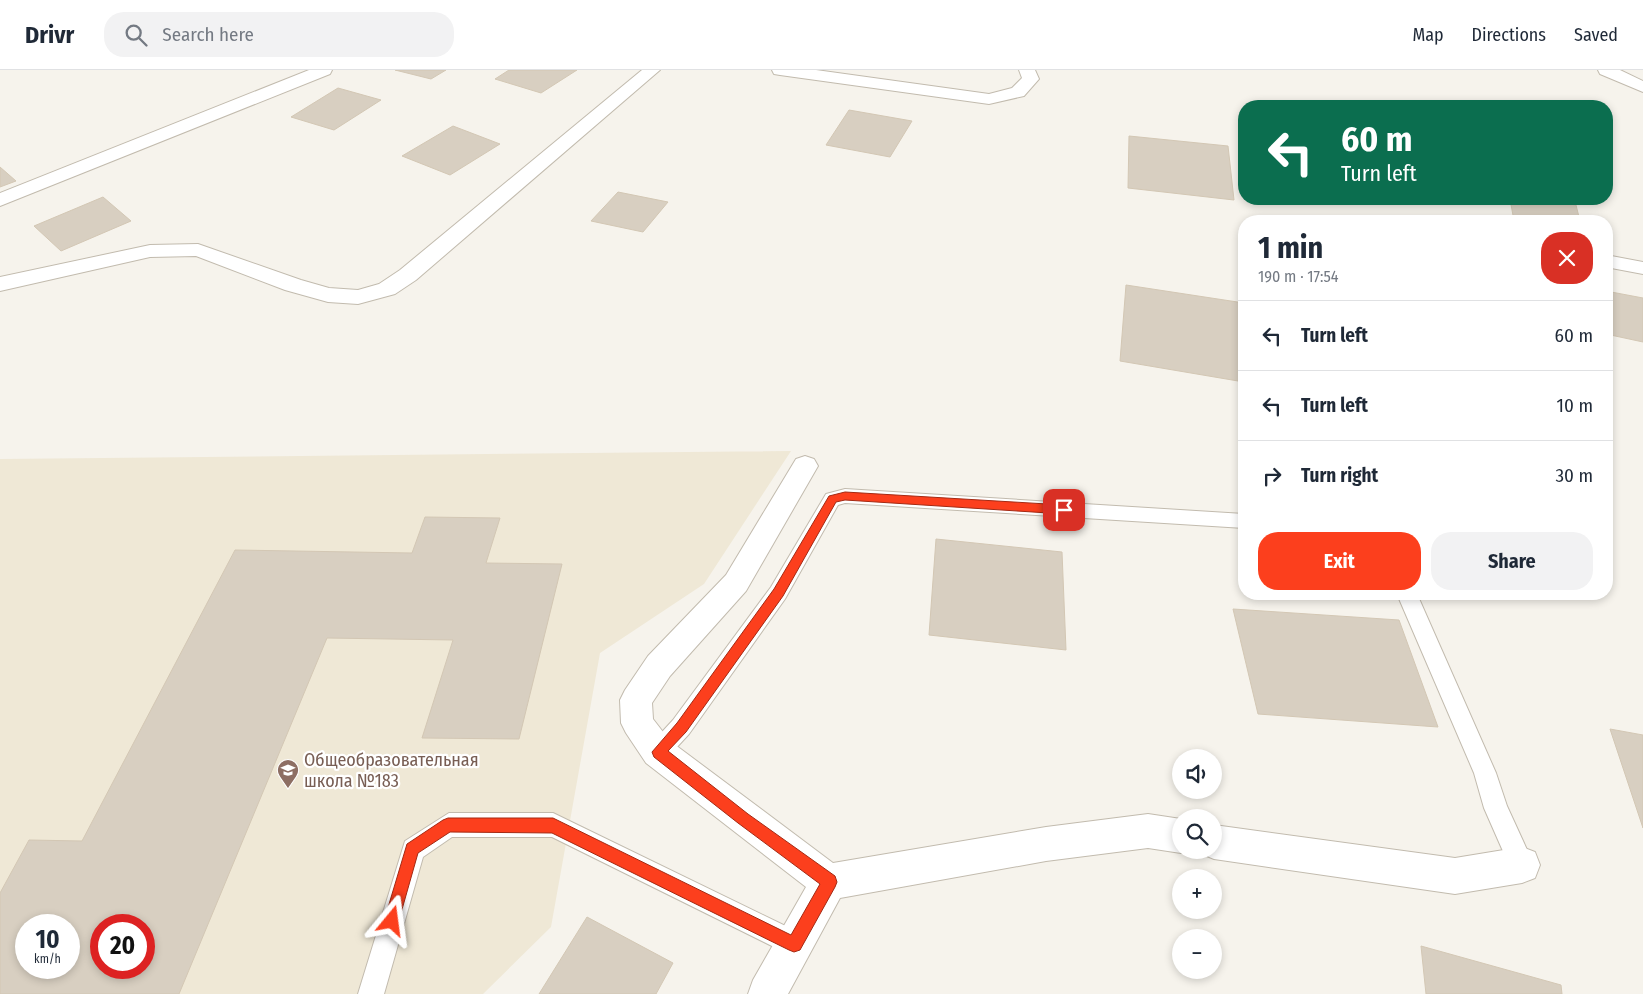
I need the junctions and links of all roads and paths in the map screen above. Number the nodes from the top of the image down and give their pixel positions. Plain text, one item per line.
1 (324, 70) edge
2 (652, 70) edge
3 (780, 70) edge
4 (1027, 70) edge
5 (1606, 70) edge
6 (1643, 87) edge
7 (0, 200) edge
8 (1613, 262) edge
9 (1643, 268) edge
10 (0, 284) edge
11 (806, 466) dead end
12 (1238, 521) edge
13 (1410, 600) edge
14 (658, 752) junction
15 (1172, 835) edge
16 (1222, 843) edge
17 (1522, 865) joint
18 (829, 882) junction
19 (794, 944) junction
20 (371, 994) edge
21 (767, 994) edge

1 - 7 street
2 - 10 street
3 - 4 street
5 - 6 street
8 - 9 street
11 - 14 street
12 - 14 lane
13 - 17 lane
14 - 18 street
15 - 18 street
16 - 17 street
18 - 19 street
19 - 20 lane
19 - 21 street

